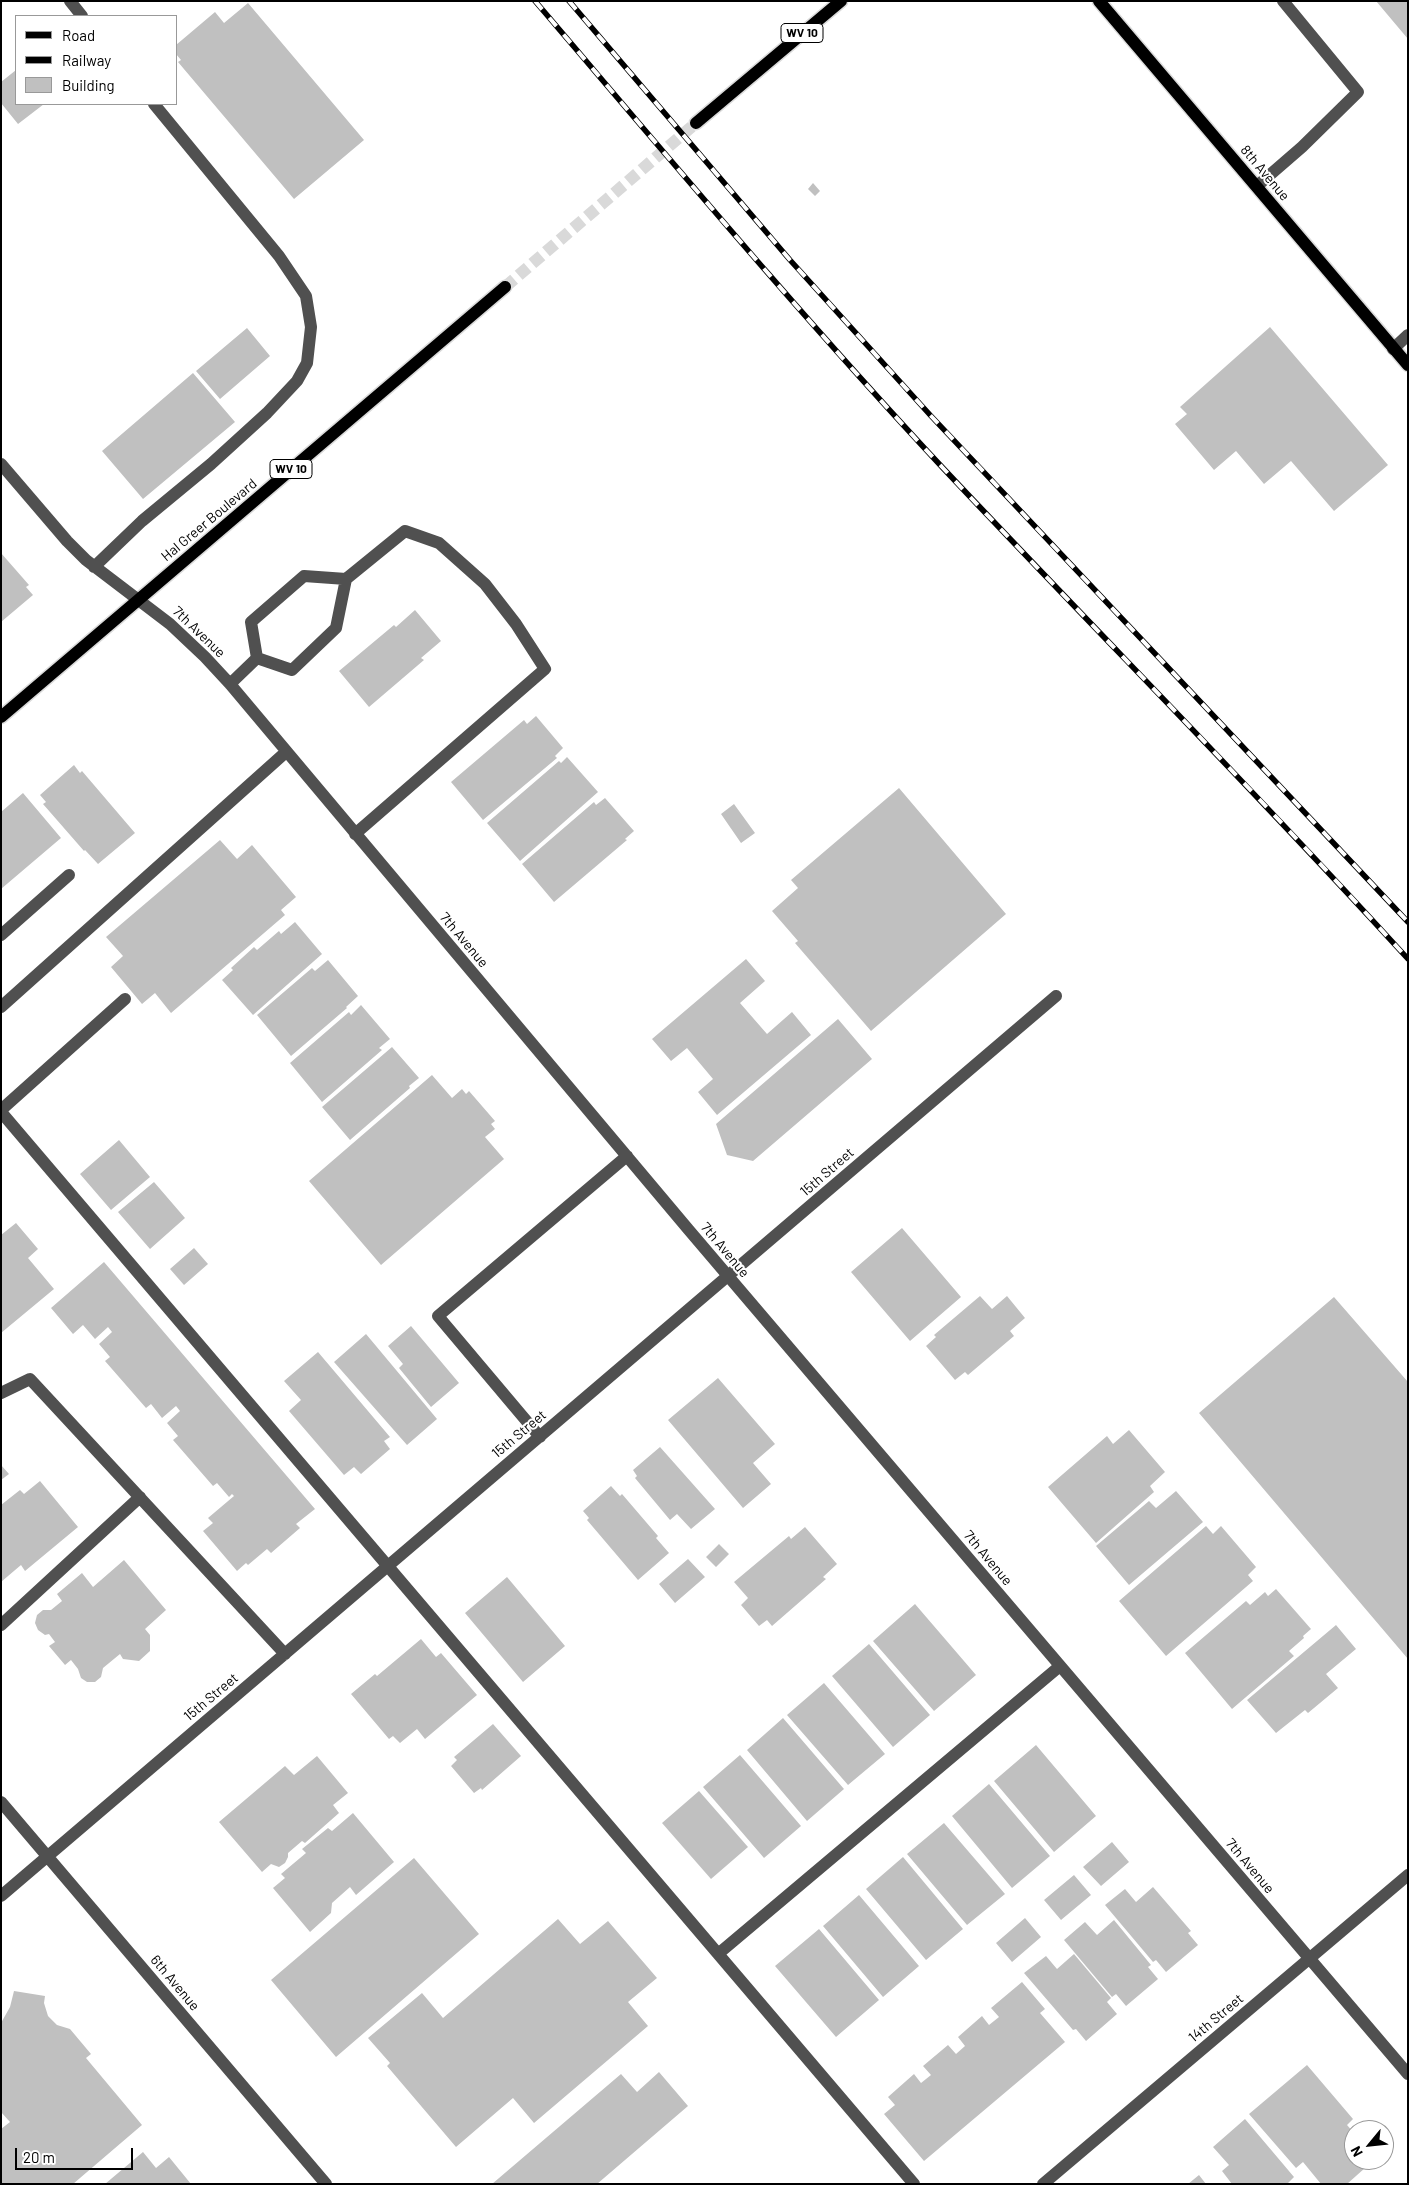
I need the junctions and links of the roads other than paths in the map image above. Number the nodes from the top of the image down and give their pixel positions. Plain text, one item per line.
1 (70, 1) edge
2 (841, 1) edge
3 (1099, 1) edge
4 (1283, 1) edge
5 (81, 15) edge
6 (155, 105) edge
7 (696, 123) tunnel mouth
8 (1257, 186) junction
9 (505, 287) tunnel mouth
10 (1408, 335) edge
11 (1393, 349) junction
12 (1408, 366) edge
13 (1, 464) edge
14 (94, 567) junction
15 (346, 580) junction
16 (139, 599) junction
17 (256, 658) junction
18 (230, 684) junction
19 (1, 717) edge
20 (286, 752) junction
21 (355, 834) junction
22 (69, 876) dead end
23 (1, 934) edge
24 (1056, 996) dead end
25 (125, 999) dead end
26 (1, 1008) edge
27 (1, 1111) edge
28 (626, 1156) junction
29 (728, 1277) junction
30 (1, 1393) edge
31 (540, 1436) junction
32 (140, 1497) junction
33 (387, 1566) junction
34 (1, 1625) edge
35 (285, 1654) junction
36 (1060, 1666) junction
37 (1, 1802) edge
38 (48, 1856) junction
39 (1408, 1874) edge
40 (1, 1896) edge
41 (718, 1954) junction
42 (1310, 1959) junction
43 (1408, 2074) edge
44 (326, 2184) edge
45 (914, 2184) edge
46 (1043, 2184) edge

1 - 5 street
2 - 7 main road, WV 10
3 - 8 main road, 8th Avenue
4 - 8 street
6 - 14 street
8 - 11 main road, 8th Avenue
9 - 16 main road, Hal Greer Boulevard / WV 10
10 - 11 street
11 - 12 main road, 8th Avenue
13 - 14 street, 7th Avenue
14 - 16 street, 7th Avenue
15 - 17 street
15 - 17 street
15 - 21 street
16 - 18 street, 7th Avenue
16 - 19 main road, Hal Greer Boulevard / WV 10
17 - 18 street
18 - 20 street, 7th Avenue
20 - 21 street, 7th Avenue
20 - 26 street
21 - 28 street, 7th Avenue
22 - 23 street
24 - 29 street, 15th Street
25 - 27 street
27 - 33 street
28 - 29 street, 7th Avenue
28 - 31 street
29 - 31 street, 15th Street
29 - 36 street, 7th Avenue
30 - 32 street
31 - 33 street, 15th Street
32 - 34 street
32 - 35 street
33 - 35 street, 15th Street
33 - 41 street
35 - 38 street, 15th Street
36 - 41 street
36 - 42 street, 7th Avenue
37 - 38 street, 6th Avenue
38 - 40 street, 15th Street
38 - 44 street, 6th Avenue
39 - 42 street, 14th Street
41 - 45 street
42 - 43 street, 7th Avenue
42 - 46 street, 14th Street

